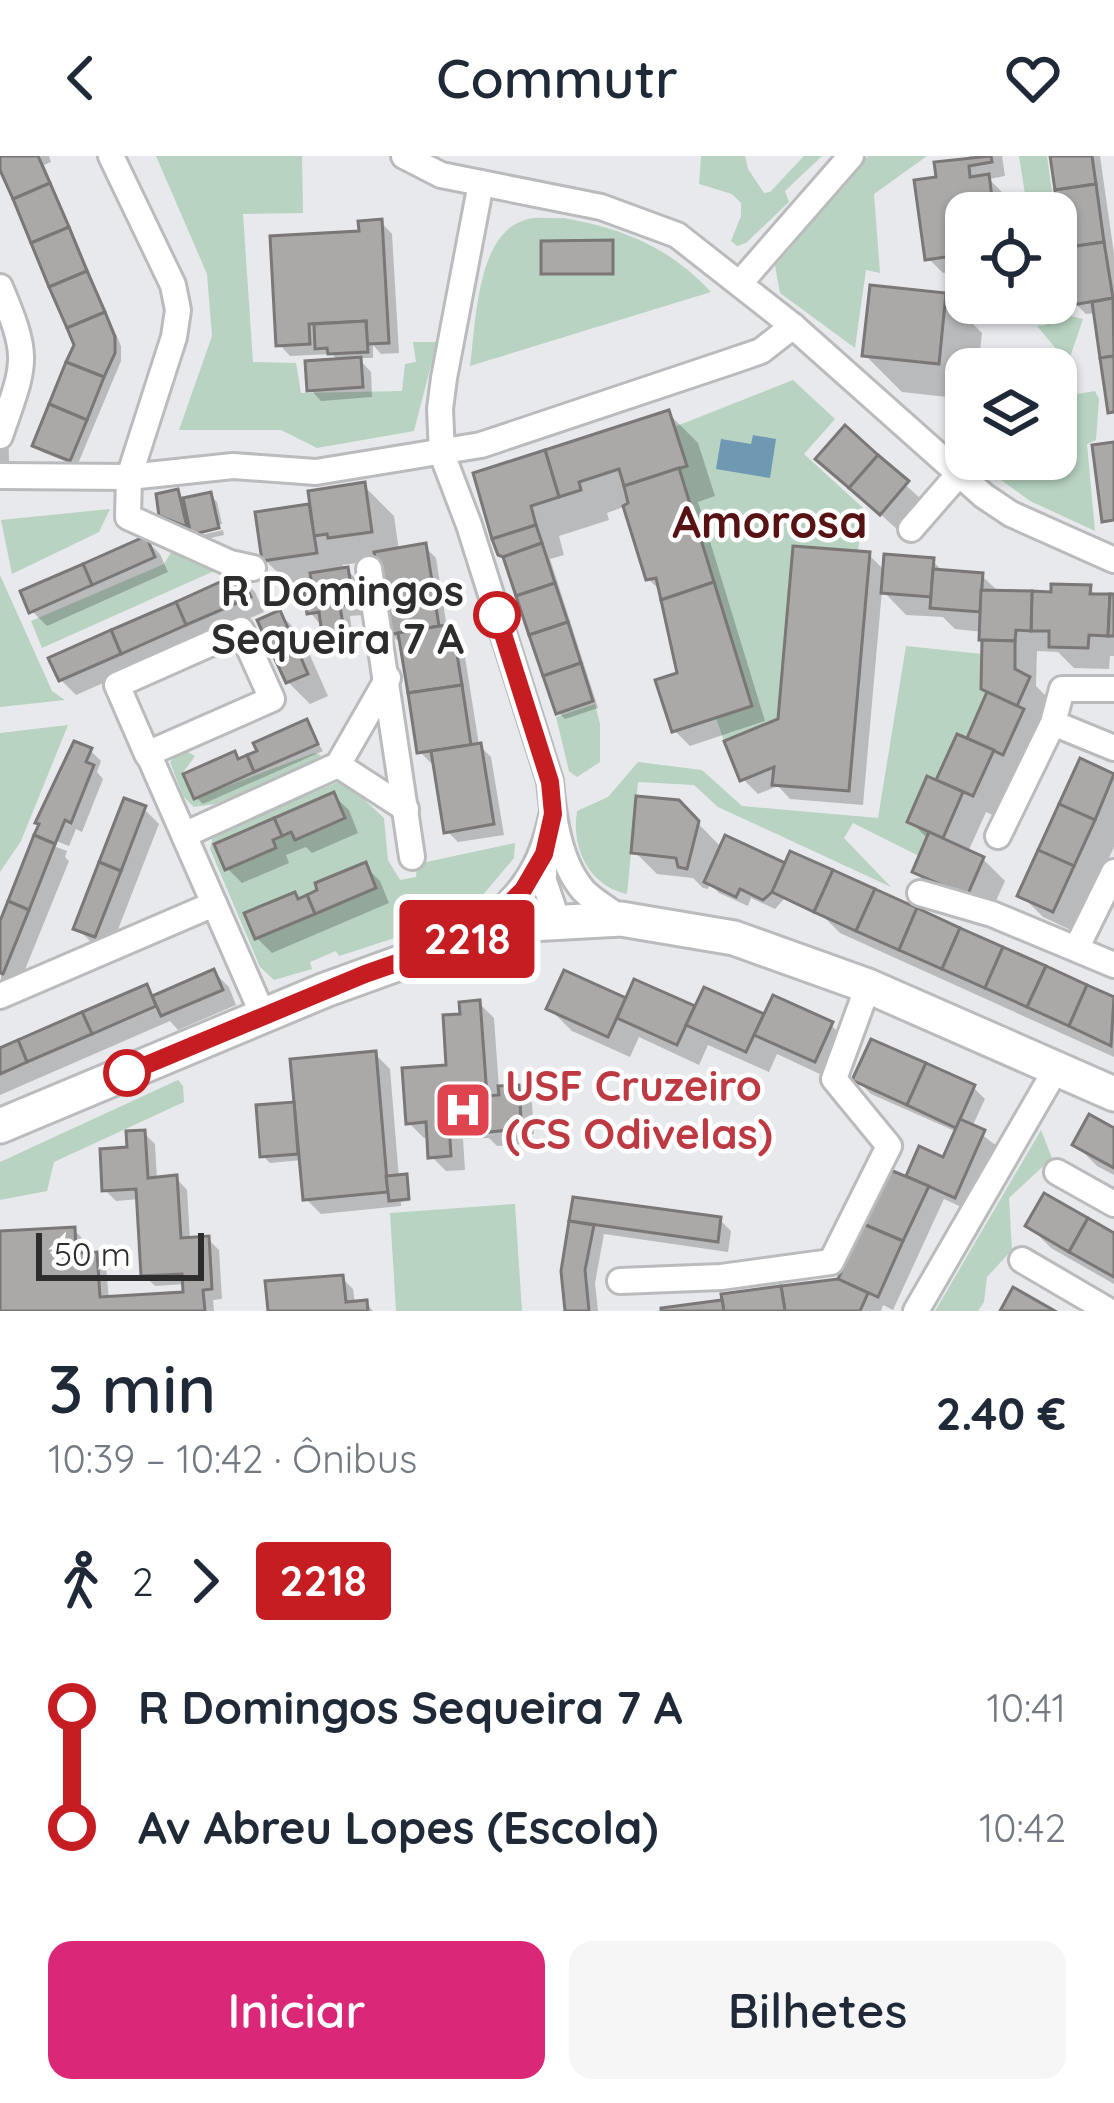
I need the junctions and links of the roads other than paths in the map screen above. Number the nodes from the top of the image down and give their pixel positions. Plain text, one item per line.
1 (111, 156) edge
2 (404, 156) edge
3 (851, 156) edge
4 (481, 183) junction
5 (740, 283) junction
6 (0, 287) edge
7 (793, 326) junction
8 (0, 436) edge
9 (442, 454) junction
10 (945, 465) edge
11 (0, 476) edge
12 (129, 477) junction
13 (946, 480) edge
14 (964, 480) edge
15 (911, 529) dead end
16 (1114, 560) edge
17 (254, 568) dead end
18 (369, 569) dead end
19 (388, 678) junction
20 (1114, 689) edge
21 (1053, 723) junction
22 (1114, 748) edge
23 (147, 754) junction
24 (338, 765) junction
25 (406, 809) junction
26 (184, 835) junction
27 (998, 836) dead end
28 (555, 855) junction
29 (412, 857) dead end
30 (1114, 872) edge
31 (920, 893) dead end
32 (214, 904) junction
33 (621, 919) junction
34 (558, 922) junction
35 (477, 935) junction
36 (1077, 947) junction
37 (1114, 965) edge
38 (868, 986) junction
39 (0, 996) edge
40 (263, 1016) junction
41 (1056, 1069) junction
42 (1114, 1094) edge
43 (0, 1126) edge
44 (1057, 1172) dead end
45 (1114, 1204) edge
46 (1022, 1260) dead end
47 (620, 1280) dead end
48 (916, 1311) edge
49 (1109, 1311) edge

1 - 12 street
2 - 4 street
3 - 5 street
4 - 5 street
4 - 9 street
5 - 7 street
6 - 8 street
7 - 9 street
7 - 10 street
9 - 12 street
9 - 28 street
11 - 12 street
12 - 17 street
13 - 15 street
14 - 16 street
18 - 19 street
19 - 24 street
19 - 25 street
20 - 21 street
21 - 22 street
21 - 27 street
23 - 23 street
23 - 26 street
24 - 25 street
24 - 26 street
25 - 29 street
26 - 32 street
28 - 33 street
28 - 34 street
28 - 35 street
30 - 36 street
31 - 36 street
32 - 39 street
32 - 40 street
33 - 34 main road
33 - 38 main road
34 - 35 main road
35 - 40 main road
36 - 37 street
38 - 41 main road
38 - 47 street
40 - 43 main road
41 - 42 main road
41 - 48 street
44 - 45 street
46 - 49 street

